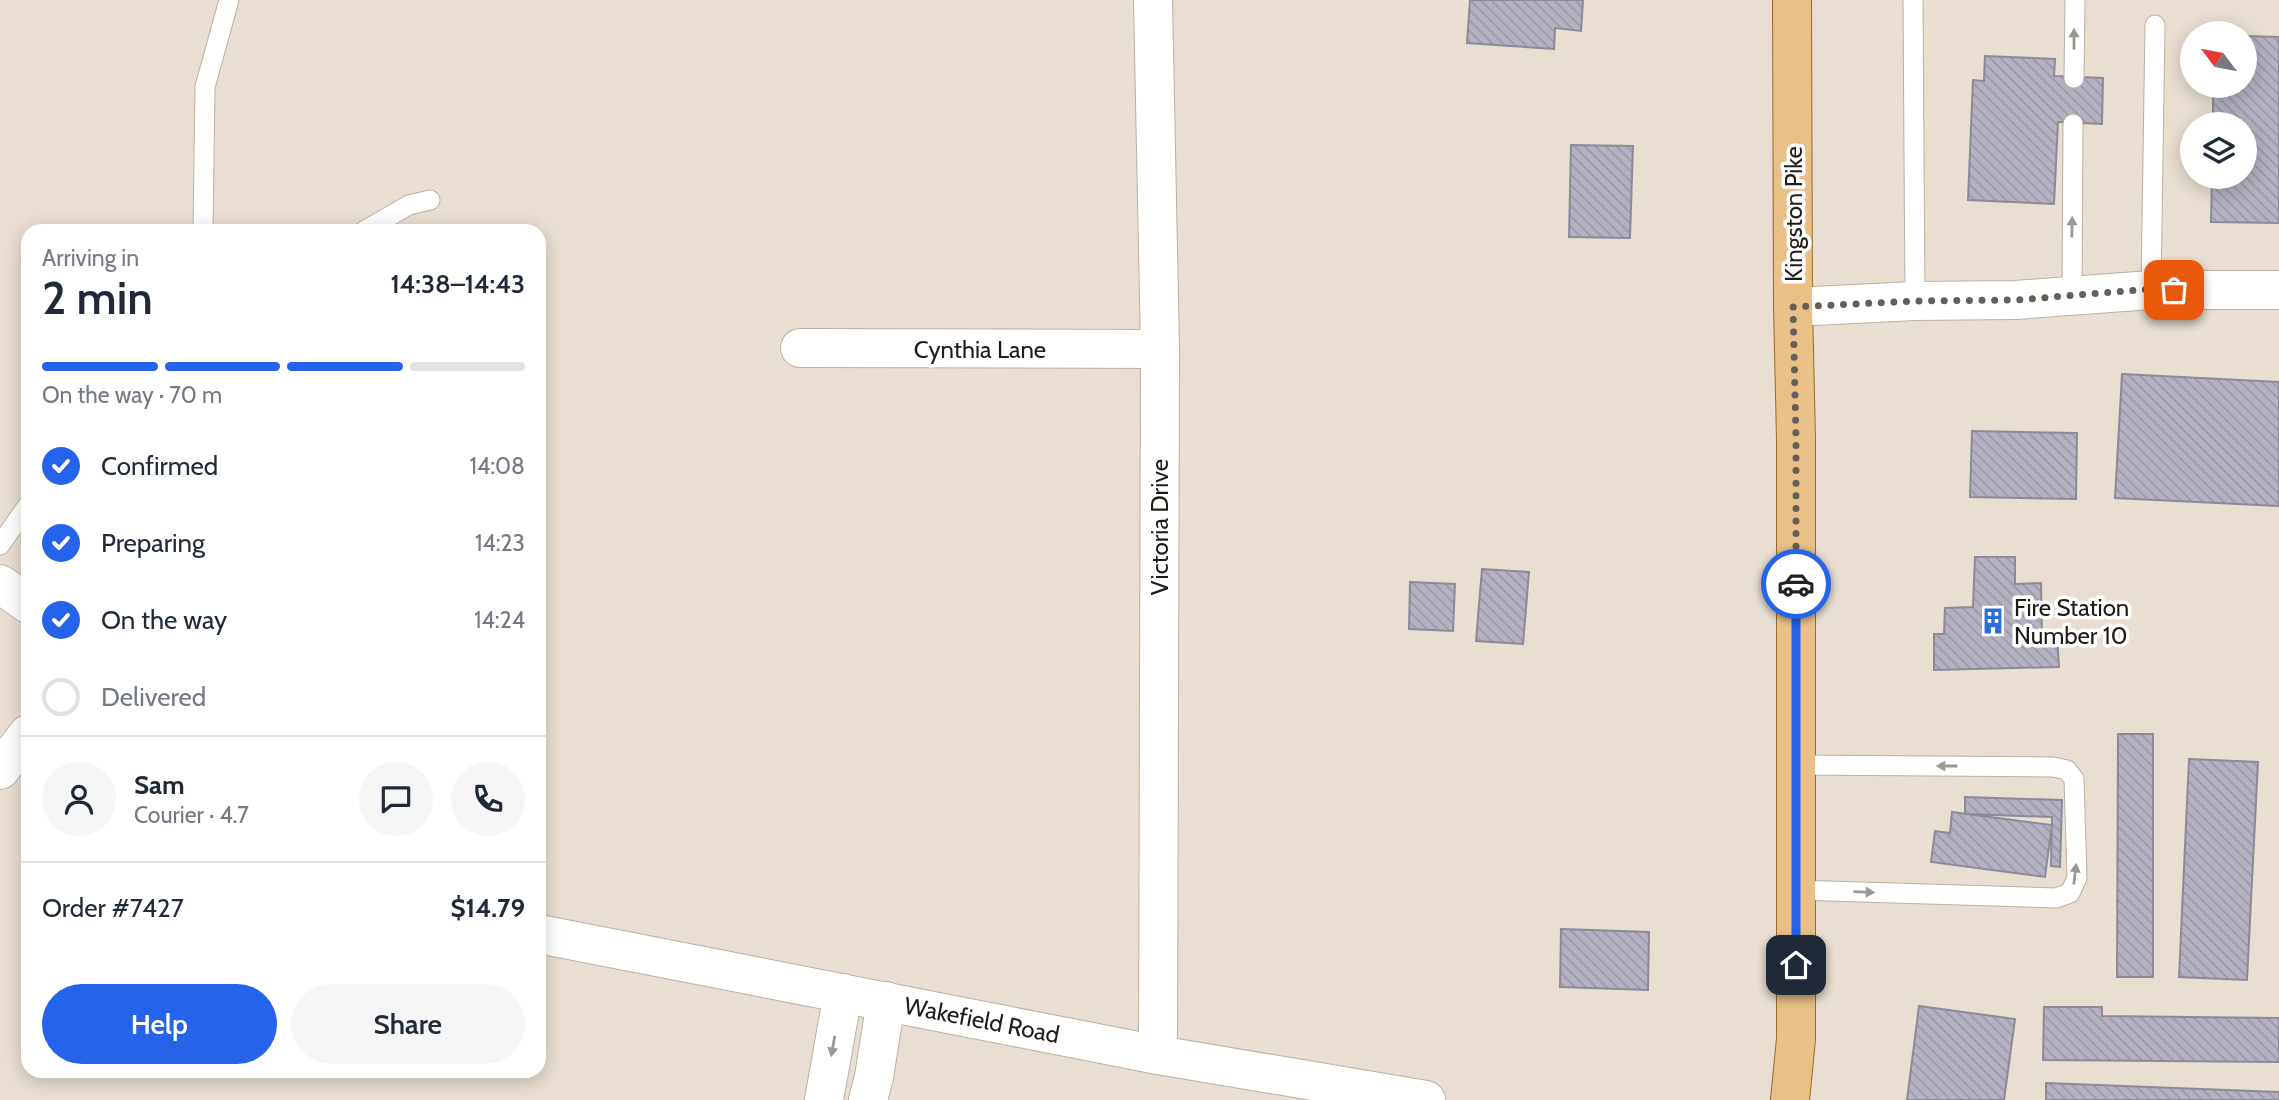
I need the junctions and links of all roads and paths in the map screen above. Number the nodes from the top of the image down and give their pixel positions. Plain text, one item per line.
1 (229, 0) edge
2 (1153, 0) edge
3 (1792, 0) edge
4 (1913, 0) edge
5 (2075, 0) edge
6 (2155, 25) dead end
7 (2074, 78) dead end
8 (2073, 124) dead end
9 (430, 200) dead end
10 (203, 224) edge
11 (376, 224) edge
12 (2151, 289) junction
13 (2279, 290) edge
14 (2072, 296) junction
15 (1915, 301) junction
16 (1793, 307) junction
17 (800, 348) dead end
18 (1160, 349) junction
19 (21, 515) edge
20 (0, 545) edge
21 (21, 743) edge
22 (1796, 765) junction
23 (0, 770) edge
24 (1795, 890) junction
25 (546, 935) edge
26 (843, 993) junction
27 (886, 1001) junction
28 (1158, 1055) junction
29 (1369, 1095) edge
30 (824, 1100) edge
31 (868, 1100) edge
32 (1426, 1100) edge
33 (1790, 1100) edge

1 - 10 lane
2 - 18 street, Victoria Drive
3 - 16 main road, Kingston Pike
4 - 15 lane
7 -> 5 lane
6 - 12 lane
14 -> 8 lane
9 - 11 lane
12 - 13 street
12 - 14 street
14 - 15 street
15 - 16 street
16 - 22 main road, Kingston Pike
17 - 18 street, Cynthia Lane
18 - 28 street, Victoria Drive
19 - 20 lane
21 - 23 street
22 - 24 main road, Kingston Pike
24 -> 22 lane
24 - 33 main road, Kingston Pike
25 - 26 street, Wakefield Road
26 - 27 street, Wakefield Road
26 -> 30 street
27 - 28 street, Wakefield Road
27 - 31 street
28 - 29 street, Wakefield Road
29 - 32 street, Wakefield Road

